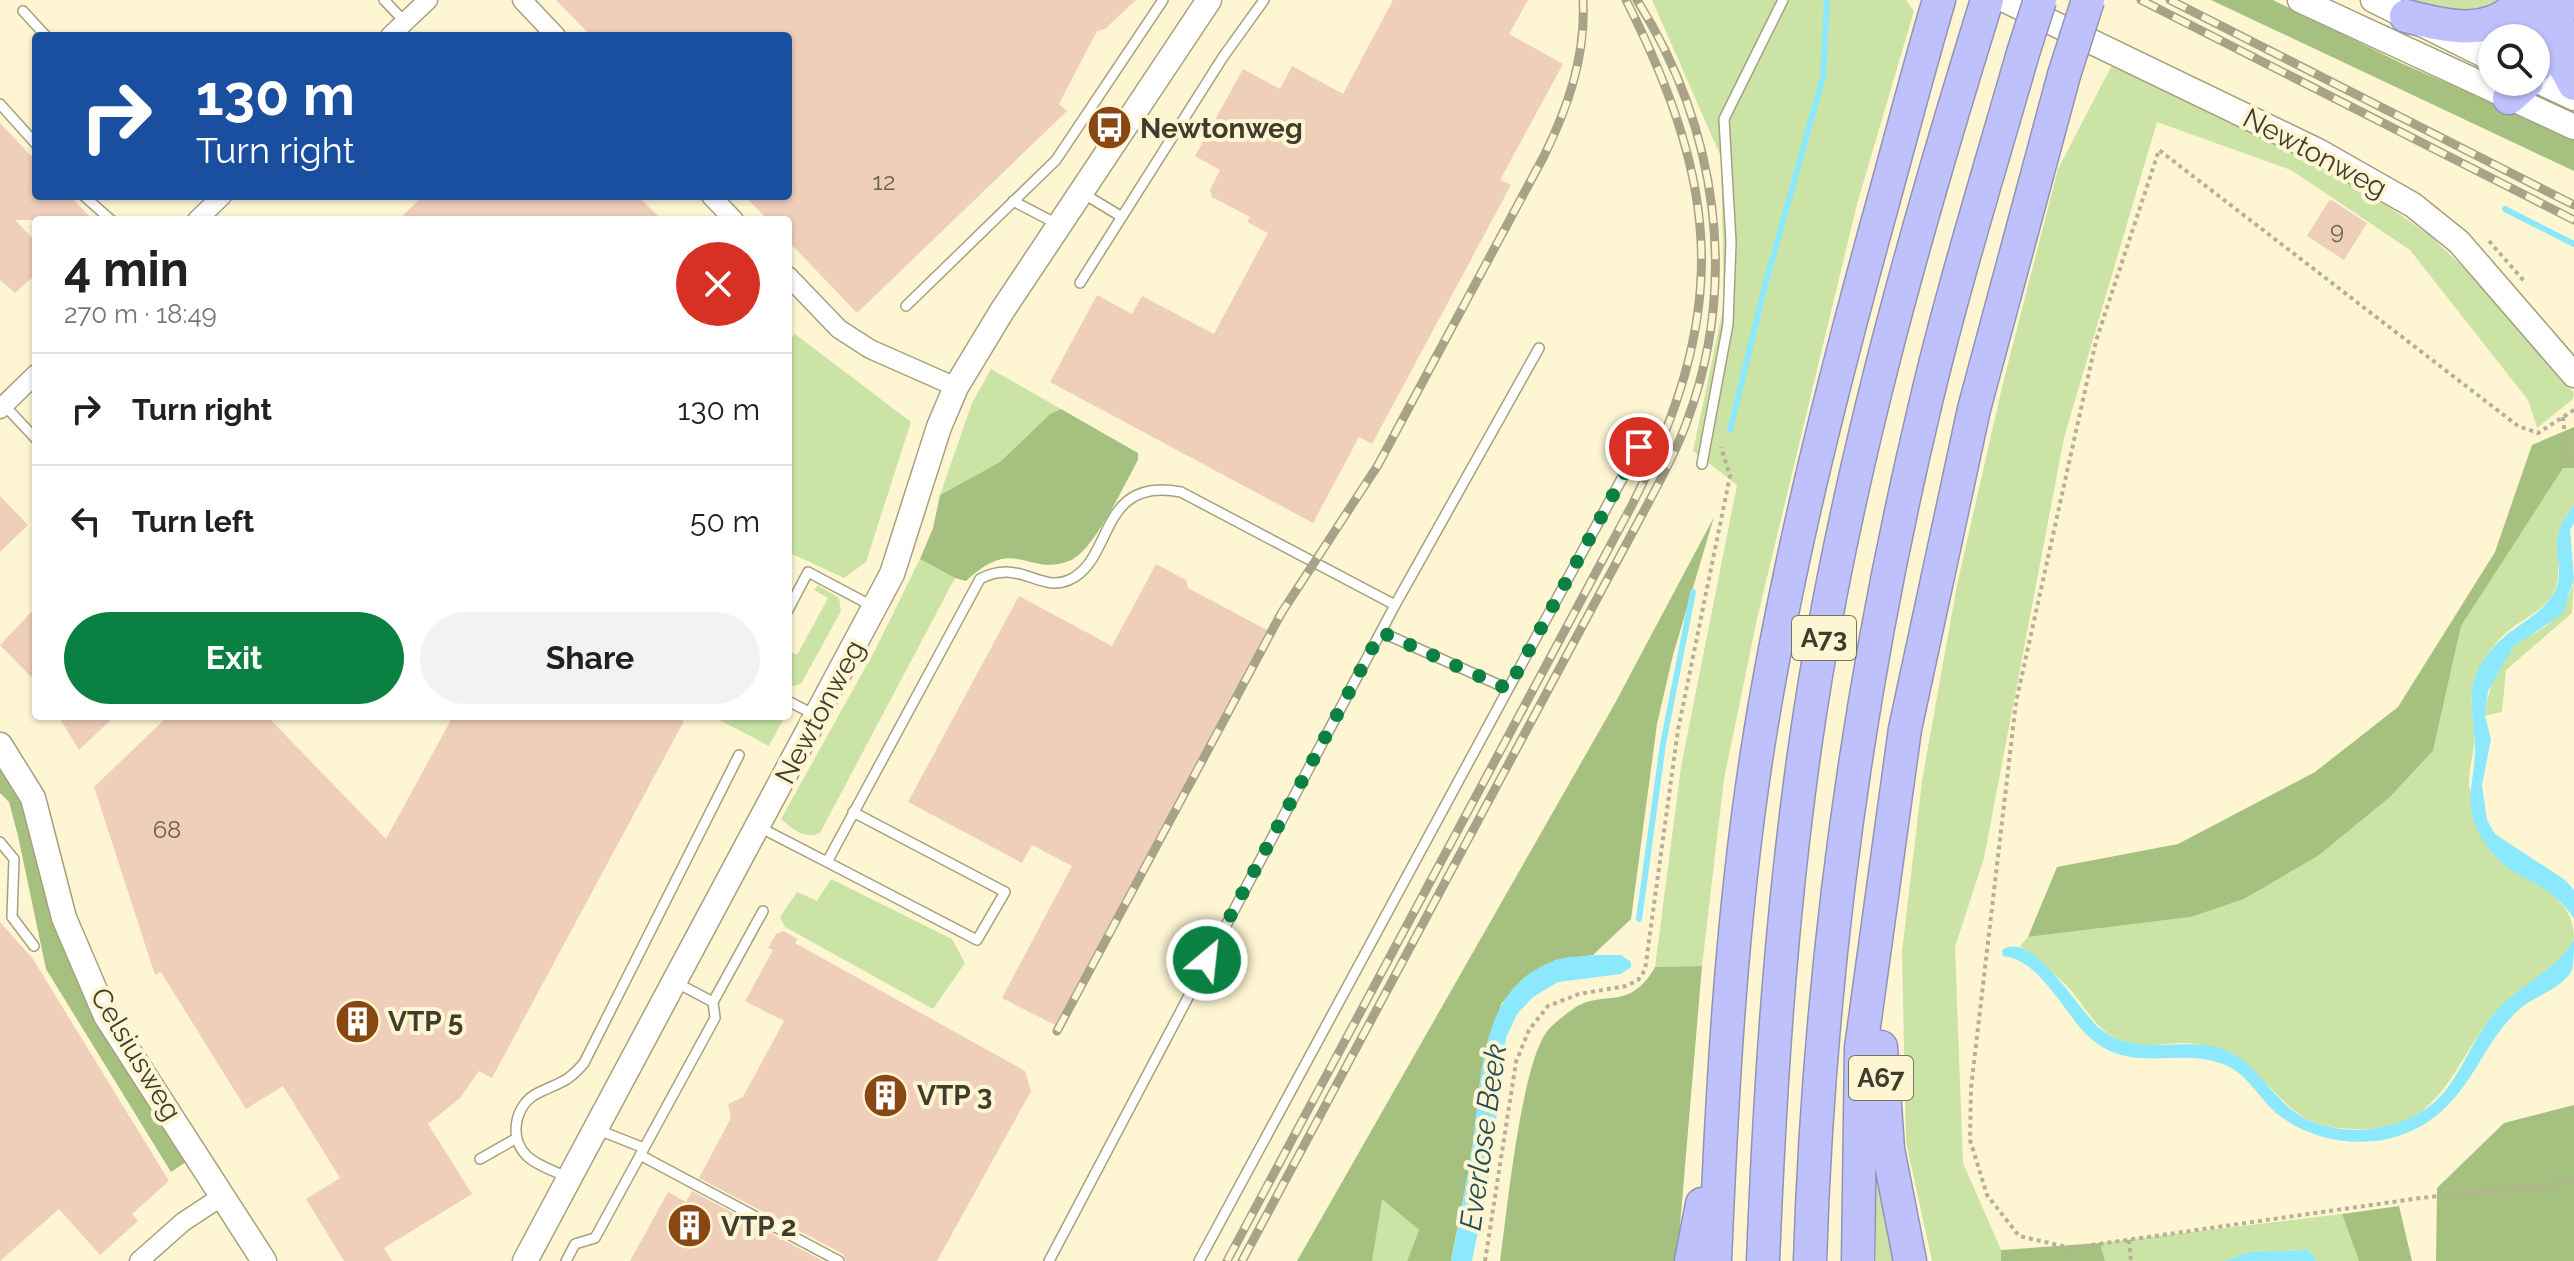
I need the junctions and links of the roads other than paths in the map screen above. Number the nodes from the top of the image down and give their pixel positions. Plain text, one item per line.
1 (384, 0) edge
2 (428, 0) edge
3 (522, 0) edge
4 (1163, 0) edge
5 (1209, 0) edge
6 (1264, 0) edge
7 (1783, 0) edge
8 (2005, 0) edge
9 (2040, 0) edge
10 (2088, 0) edge
11 (2300, 0) edge
12 (2373, 0) edge
13 (2524, 0) edge
14 (1938, 4) edge
15 (2553, 5) edge
16 (23, 11) dead end
17 (1983, 15) edge
18 (2406, 16) junction
19 (405, 22) junction
20 (2536, 24) edge
21 (42, 32) edge
22 (394, 32) edge
23 (552, 32) edge
24 (2478, 52) edge
25 (2478, 72) edge
26 (2574, 84) edge
27 (2550, 87) edge
28 (2529, 96) edge
29 (2574, 98) edge
30 (0, 104) edge
31 (2574, 127) edge
32 (32, 140) edge
33 (1081, 192) junction
34 (88, 200) edge
35 (715, 200) edge
36 (1013, 201) junction
37 (106, 216) edge
38 (730, 216) edge
39 (1122, 217) junction
40 (1059, 225) junction
41 (792, 280) edge
42 (1080, 283) dead end
43 (906, 306) dead end
44 (1539, 348) dead end
45 (2574, 375) edge
46 (32, 378) edge
47 (956, 387) junction
48 (2, 407) edge
49 (32, 435) edge
50 (1639, 447) dead end
51 (1702, 464) dead end
52 (792, 602) edge
53 (1395, 605) junction
54 (875, 608) junction
55 (1381, 632) junction
56 (1508, 689) junction
57 (792, 703) edge
58 (818, 716) junction
59 (0, 745) edge
60 (739, 755) dead end
61 (853, 812) junction
62 (759, 827) junction
63 (0, 842) edge
64 (827, 862) junction
65 (1881, 892) junction
66 (763, 911) dead end
67 (34, 946) dead end
68 (675, 981) junction
69 (713, 1002) junction
70 (1721, 1111) junction
71 (596, 1129) junction
72 (517, 1138) junction
73 (642, 1152) junction
74 (480, 1159) dead end
75 (570, 1178) junction
76 (224, 1195) junction
77 (139, 1261) edge
78 (264, 1261) edge
79 (525, 1261) edge
80 (566, 1261) edge
81 (839, 1261) edge
82 (1049, 1261) edge
83 (1199, 1261) edge
84 (1691, 1261) edge
85 (1715, 1261) edge
86 (1763, 1261) edge
87 (1810, 1261) edge
88 (1858, 1261) edge
89 (1910, 1261) edge

1 - 19 lane
2 - 19 street
3 - 23 street
4 - 36 lane
5 - 33 street, Newtonweg
6 - 39 lane
7 - 51 lane
8 - 45 street, Newtonweg
9 - 87 highway, A73, bridge
10 - 65 highway, bridge
11 - 25 street
12 - 18 street
13 - 18 highway
14 - 70 highway, A73
15 - 20 highway
15 - 26 highway
16 - 21 lane
17 - 86 highway, A73
18 - 24 street
19 - 22 street
27 - 29 street
28 - 31 street
30 - 32 lane
33 - 39 lane
33 - 40 street, Newtonweg
34 - 37 lane
35 - 38 street
36 - 40 lane
36 - 43 lane
39 - 42 lane
40 - 47 street, Newtonweg
41 - 47 street
44 - 53 lane
46 - 48 street
47 - 54 street, Newtonweg
48 - 49 lane
50 - 56 lane
52 - 54 lane
53 - 55 lane
53 - 61 lane
54 - 58 street, Newtonweg
55 - 56 lane
55 - 82 lane
56 - 83 lane
57 - 58 lane
58 - 62 street, Newtonweg
59 - 76 street, Celsiusweg
60 - 72 lane
61 - 64 lane
61 - 64 lane
62 - 64 lane
62 - 68 street, Newtonweg
63 - 67 lane
65 - 88 highway
65 - 89 highway, A67
66 - 69 lane
68 - 69 lane
68 - 71 street, Newtonweg
69 - 73 lane
70 - 84 highway, A73
70 - 85 highway, A73
71 - 73 lane
71 - 75 street, Newtonweg
72 - 74 lane
72 - 75 lane
73 - 80 lane
73 - 81 lane
75 - 79 street, Newtonweg
76 - 77 street
76 - 78 street, Celsiusweg

